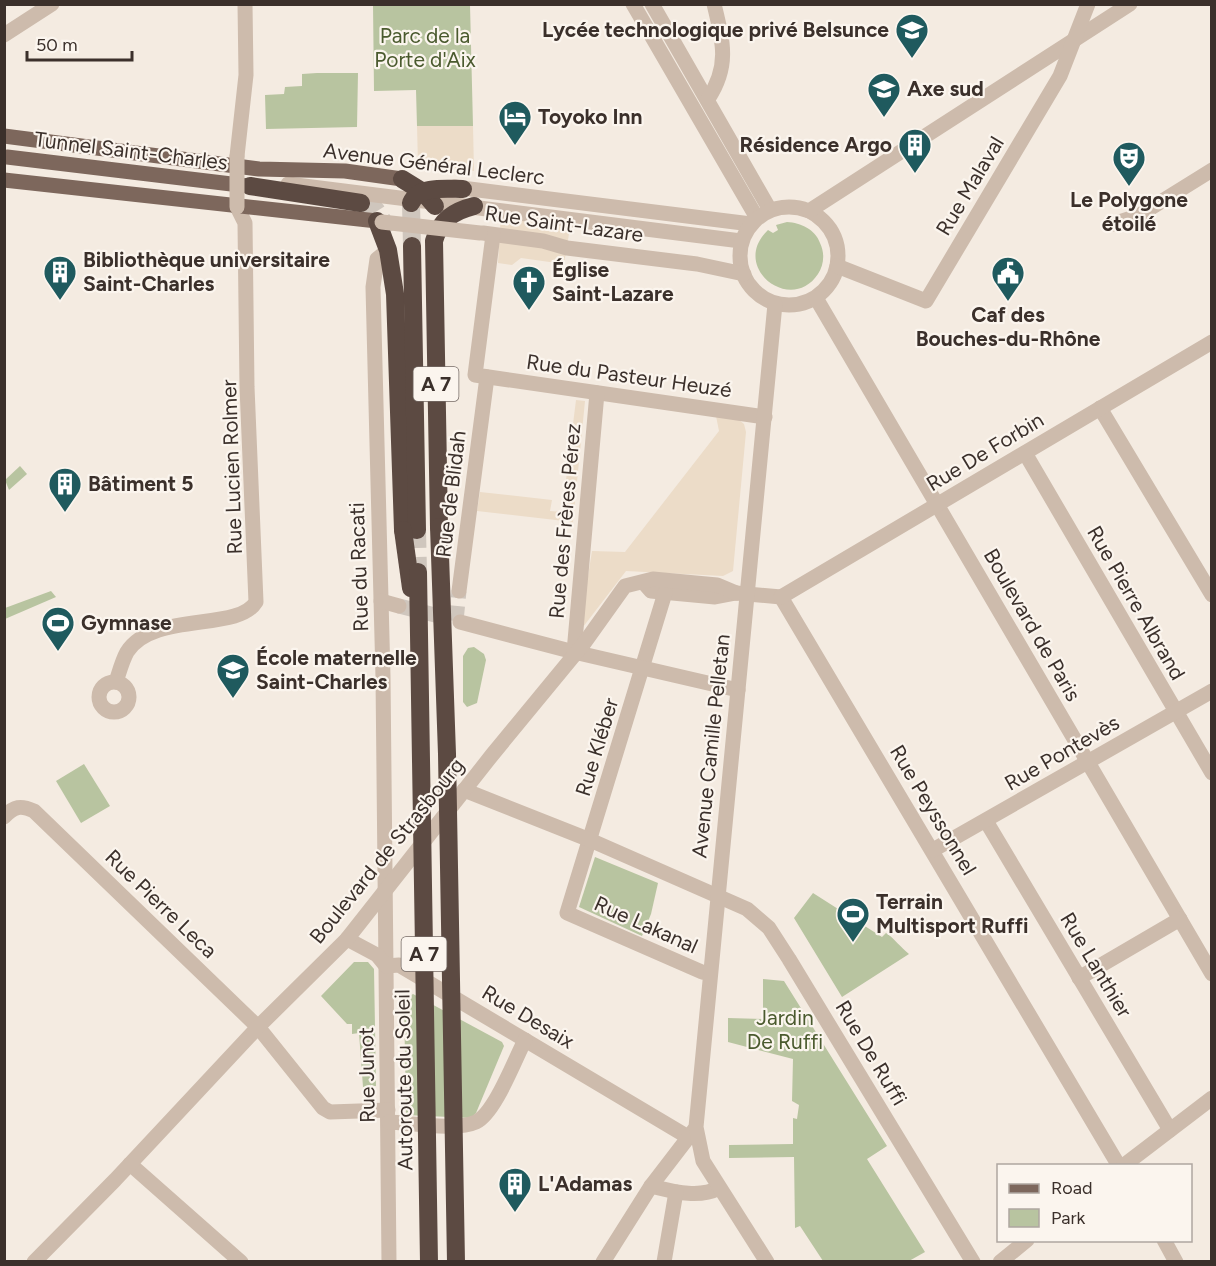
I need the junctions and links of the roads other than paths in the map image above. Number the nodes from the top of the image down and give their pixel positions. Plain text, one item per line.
1 (52, 4) edge
2 (633, 4) edge
3 (652, 4) edge
4 (714, 4) edge
5 (1088, 4) edge
6 (1130, 4) edge
7 (241, 5) edge
8 (4, 35) edge
9 (1074, 40) junction
10 (708, 99) junction
11 (4, 136) edge
12 (7, 157) dead end
13 (1212, 170) edge
14 (402, 179) junction
15 (4, 180) edge
16 (250, 186) junction
17 (464, 189) junction
18 (423, 200) junction
19 (361, 203) tunnel mouth
20 (474, 206) junction
21 (237, 207) junction
22 (809, 211) junction
23 (759, 217) junction
24 (379, 221) junction
25 (1113, 224) dead end
26 (487, 234) junction
27 (741, 241) junction
28 (412, 246) tunnel mouth
29 (387, 250) junction
30 (837, 266) junction
31 (744, 274) junction
32 (400, 292) dead end
33 (816, 298) junction
34 (775, 304) junction
35 (1212, 342) edge
36 (487, 377) junction
37 (597, 393) junction
38 (1100, 408) junction
39 (765, 417) junction
40 (1025, 453) junction
41 (938, 504) junction
42 (411, 530) junction
43 (418, 572) tunnel mouth
44 (638, 583) junction
45 (459, 591) tunnel mouth
46 (665, 593) junction
47 (742, 593) junction
48 (1212, 595) edge
49 (781, 597) junction
50 (381, 601) junction
51 (399, 606) tunnel mouth
52 (460, 622) tunnel mouth
53 (418, 646) junction
54 (574, 652) junction
55 (643, 668) junction
56 (116, 682) dead end
57 (738, 690) junction
58 (1212, 691) edge
59 (1176, 712) junction
60 (1088, 763) junction
61 (1212, 773) edge
62 (464, 790) junction
63 (4, 817) edge
64 (986, 821) junction
65 (590, 840) junction
66 (933, 850) junction
67 (386, 889) junction
68 (712, 893) junction
69 (567, 913) joint
70 (1180, 919) junction
71 (347, 939) junction
72 (386, 966) junction
73 (710, 973) junction
74 (1212, 974) edge
75 (1079, 978) junction
76 (258, 1027) junction
77 (525, 1040) junction
78 (1212, 1098) edge
79 (388, 1116) junction
80 (1170, 1130) junction
81 (692, 1132) junction
82 (130, 1164) junction
83 (1120, 1164) edge
84 (1124, 1164) edge
85 (651, 1186) junction
86 (719, 1188) junction
87 (676, 1192) junction
88 (1025, 1242) edge
89 (1165, 1242) edge
90 (221, 1255) edge
91 (34, 1262) edge
92 (241, 1262) edge
93 (389, 1262) edge
94 (429, 1262) edge
95 (456, 1262) edge
96 (603, 1262) edge
97 (664, 1262) edge
98 (767, 1262) edge
99 (973, 1262) edge
100 (1000, 1262) edge
101 (1176, 1262) edge

1 - 8 street
2 - 23 street
3 - 10 street
4 - 10 street
5 - 9 street, Rue Malaval
6 - 9 street
7 - 21 street, Rue Lucien Rolmer, bridge
9 - 22 street
9 - 30 street, Rue Malaval
10 - 23 street
11 - 14 main road, Avenue Général Leclerc
12 - 16 main road, Tunnel Saint-Charles
13 - 25 street
14 - 17 street, Avenue Général Leclerc
14 - 18 highway
15 - 21 main road
16 - 18 street, Avenue Général Leclerc
16 - 19 highway
17 - 18 highway
17 - 23 street, Avenue Général Leclerc
18 - 20 street, Avenue Général Leclerc
20 - 27 street, Avenue Général Leclerc
20 - 95 highway, A 7, bridge
21 - 24 main road
21 - 56 street, Rue Lucien Rolmer
22 - 23 street
22 - 30 street
23 - 27 street
24 - 26 street, Rue Saint-Lazare, bridge
24 - 29 highway
26 - 31 street, Rue Saint-Lazare
26 - 36 street
27 - 31 street
28 - 42 highway, A 7
29 - 42 highway
29 - 50 street, Rue du Racati
30 - 33 street
31 - 34 street
32 - 42 highway
33 - 34 street
33 - 41 street, Boulevard de Paris
34 - 39 street, Avenue Camille Pelletan
35 - 38 street, Rue De Forbin
36 - 37 street, Rue du Pasteur Heuzé
36 - 45 street, Rue de Blidah
37 - 39 street, Rue du Pasteur Heuzé
37 - 54 street, Rue des Frères Pérez
38 - 40 street, Rue De Forbin
38 - 48 street
39 - 47 street, Avenue Camille Pelletan
40 - 41 street, Rue De Forbin
40 - 59 street, Rue Pierre Albrand
41 - 49 street, Rue De Forbin
41 - 60 street, Boulevard de Paris
42 - 53 highway, bridge
43 - 53 highway, A 7, bridge
44 - 46 street
44 - 47 street
44 - 54 street, Boulevard de Strasbourg
46 - 47 street
46 - 55 street, Rue Kléber
47 - 49 street
47 - 57 street, Avenue Camille Pelletan
49 - 66 street, Rue Peyssonnel
50 - 51 street
50 - 67 street, Rue du Racati
52 - 54 street
53 - 94 highway, Autoroute du Soleil / A 7, bridge
54 - 55 street
54 - 62 street, Boulevard de Strasbourg
55 - 57 street
55 - 65 street, Rue Kléber
57 - 68 street, Avenue Camille Pelletan
58 - 59 street, Rue Pontevès
59 - 60 street, Rue Pontevès
59 - 61 street, Rue Pierre Albrand
60 - 64 street, Rue Pontevès
60 - 70 street, Boulevard de Paris
62 - 65 street, Rue De Ruffi
62 - 67 street, Boulevard de Strasbourg
63 - 76 street, Rue Pierre Leca
64 - 66 street, Rue Pontevès
64 - 75 street, Rue Lanthier
65 - 68 street, Rue De Ruffi
65 - 69 street, Rue Kléber
66 - 83 street, Rue Peyssonnel
67 - 71 street, Boulevard de Strasbourg
67 - 72 street, Rue Junot
68 - 73 street, Avenue Camille Pelletan
68 - 99 street, Rue De Ruffi
69 - 73 street, Rue Lakanal
70 - 74 street, Boulevard de Paris
70 - 75 street
71 - 72 street, Rue Desaix
71 - 76 street, Boulevard de Strasbourg
72 - 77 street, Rue Desaix
72 - 79 street, Rue Junot
73 - 81 street, Avenue Camille Pelletan
75 - 80 street, Rue Lanthier
76 - 79 street, Rue Pierre Leca
76 - 82 street, Boulevard de Strasbourg
77 - 79 street
77 - 81 street, Rue Desaix
78 - 80 street
79 - 93 street, Rue Junot
80 - 84 street
81 - 85 street
81 - 86 street, Avenue Camille Pelletan
82 - 90 street
82 - 91 street, Boulevard de Strasbourg
85 - 87 street
85 - 96 street
86 - 87 street
86 - 98 street, Avenue Camille Pelletan
87 - 97 street
88 - 100 street
89 - 101 street
90 - 92 street

